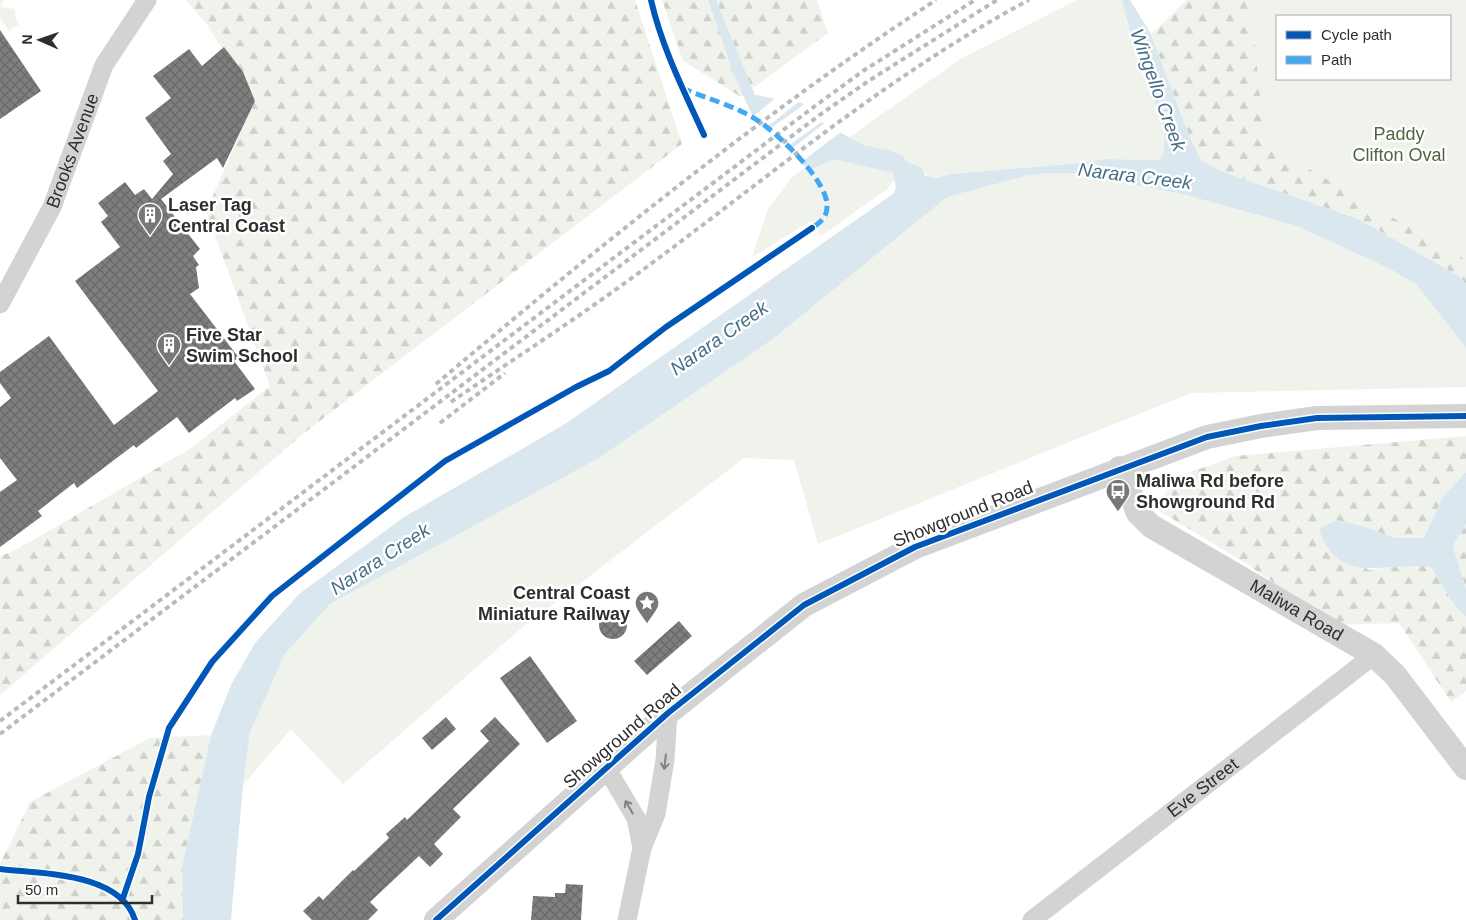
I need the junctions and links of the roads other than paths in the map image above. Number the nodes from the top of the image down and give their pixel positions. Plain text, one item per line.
1 (147, 0) edge
2 (0, 304) edge
3 (1464, 416) edge
4 (1120, 468) junction
5 (1374, 655) junction
6 (668, 713) junction
7 (1466, 768) edge
8 (607, 769) junction
9 (642, 848) junction
10 (436, 920) edge
11 (627, 920) edge
12 (1032, 920) edge

1 - 2 street, Brooks Avenue
3 - 4 street, Showground Road
4 - 5 street, Maliwa Road
4 - 6 street, Showground Road
5 - 7 street, Maliwa Road
5 - 12 street, Eve Street
6 - 8 street, Showground Road
6 -> 9 street
9 -> 8 street
8 - 10 street, Showground Road
9 - 11 street

